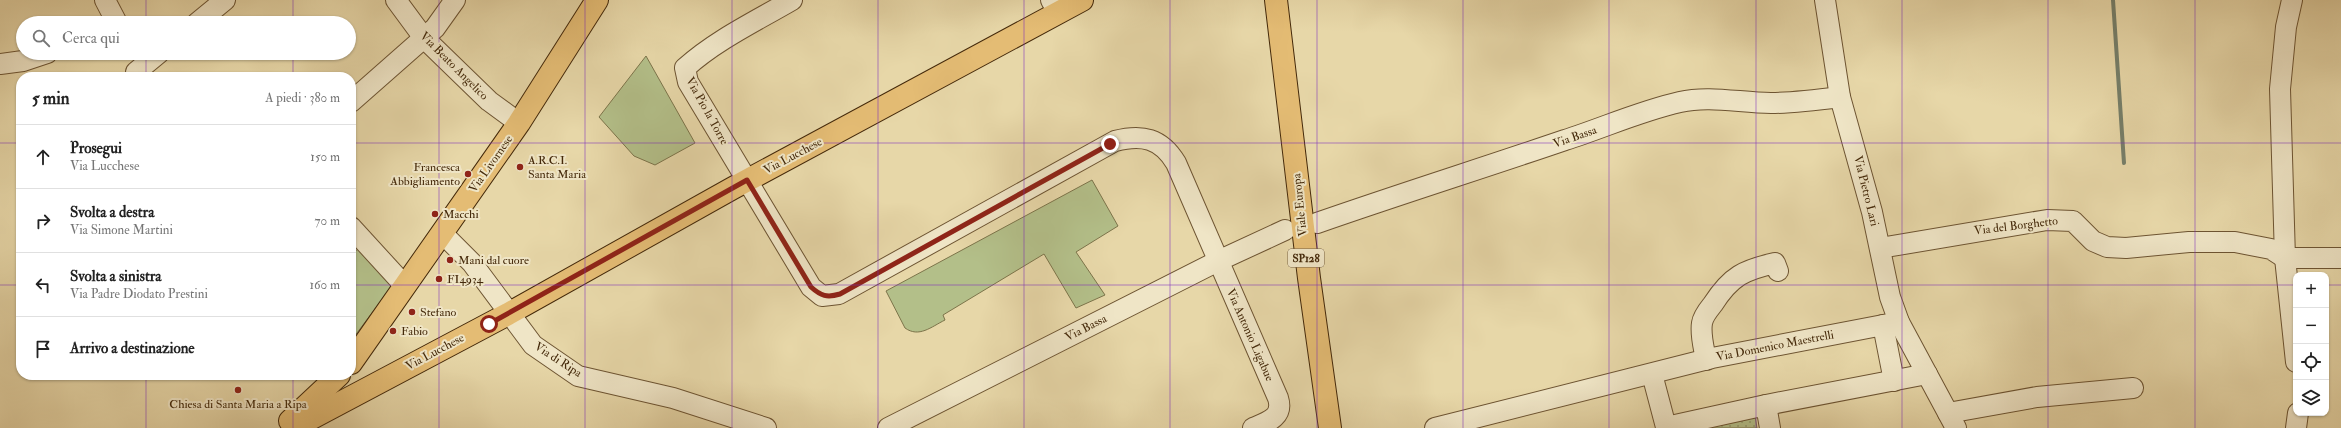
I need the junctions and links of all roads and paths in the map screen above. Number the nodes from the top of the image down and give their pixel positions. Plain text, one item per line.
1 (105, 0) edge
2 (225, 0) edge
3 (396, 0) edge
4 (454, 0) edge
5 (597, 0) edge
6 (792, 0) edge
7 (1082, 0) edge
8 (1098, 0) edge
9 (1825, 0) edge
10 (2292, 0) edge
11 (1277, 1) edge
12 (1054, 6) edge
13 (113, 16) edge
14 (205, 16) edge
15 (424, 38) junction
16 (26, 60) edge
17 (148, 60) edge
18 (0, 64) edge
19 (138, 67) edge
20 (1840, 97) junction
21 (356, 98) edge
22 (520, 123) junction
23 (747, 180) junction
24 (1318, 223) dead end
25 (1285, 230) dead end
26 (356, 232) edge
27 (442, 233) junction
28 (1880, 248) junction
29 (2285, 258) junction
30 (2341, 258) edge
31 (1218, 261) junction
32 (1778, 271) dead end
33 (405, 286) junction
34 (822, 296) joint
35 (508, 314) junction
36 (1891, 323) junction
37 (2294, 344) edge
38 (356, 356) edge
39 (1706, 360) junction
40 (1652, 374) junction
41 (1927, 374) junction
42 (334, 380) edge
43 (342, 380) edge
44 (1894, 380) junction
45 (2133, 388) dead end
46 (363, 389) junction
47 (1766, 405) junction
48 (2298, 416) edge
49 (1952, 420) edge
50 (282, 428) edge
51 (293, 428) edge
52 (766, 428) edge
53 (888, 428) edge
54 (1253, 428) edge
55 (1330, 428) edge
56 (1435, 428) edge
57 (1665, 428) edge
58 (1770, 428) edge
59 (2296, 428) edge

1 - 13 street
2 - 14 street
3 - 15 street, Via Beato Angelico
4 - 15 street
5 - 22 main road, Via Livornese
6 - 23 street, Via Pio la Torre
7 - 12 main road, Via Lucchese
8 - 12 main road
9 - 20 street, Via Pietro Lari
10 - 29 street
11 - 55 main road, Viale Europa / SP128
12 - 23 main road, Via Lucchese
15 - 21 street
15 - 22 street, Via Beato Angelico
16 - 18 street
17 - 19 street
20 - 24 street, Via Bassa
20 - 28 street, Via Pietro Lari
22 - 27 main road, Via Livornese
23 - 34 street, Via Pio la Torre
23 - 35 main road, Via Lucchese
25 - 31 street, Via Bassa
26 - 33 street
27 - 33 main road, Via Livornese
27 - 35 street, Via di Ripa
28 - 29 street, Via del Borghetto
28 - 36 street, Via Pietro Lari
29 - 30 street
29 - 37 street
31 - 34 street, Via Antonio Ligabue
31 - 53 street, Via Bassa
31 - 54 street, Via Antonio Ligabue
32 - 39 street
33 - 38 main road, Via Livornese
35 - 46 main road, Via Lucchese
35 - 52 street, Via di Ripa
36 - 39 street, Via Domenico Maestrelli
36 - 41 street, Via Pietro Lari
36 - 44 street
39 - 40 street, Via Domenico Maestrelli
40 - 56 street, Via Domenico Maestrelli
40 - 57 street
41 - 44 street
41 - 49 street, Via Pietro Lari
42 - 50 main road
43 - 46 main road
44 - 47 street
45 - 49 street, Via Pietro Lari
46 - 51 main road, Via Lucchese
47 - 57 street
47 - 58 street
48 - 59 street

